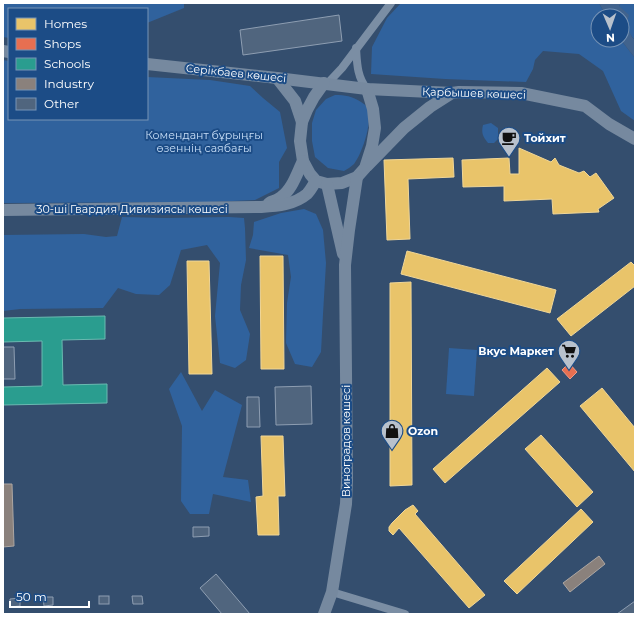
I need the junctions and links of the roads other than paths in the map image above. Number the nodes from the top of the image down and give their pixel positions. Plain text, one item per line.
1 (391, 3) edge
2 (356, 48) junction
3 (148, 64) edge
4 (277, 78) junction
5 (326, 84) junction
6 (367, 89) junction
7 (452, 93) junction
8 (302, 122) junction
9 (635, 139) edge
10 (303, 161) junction
11 (365, 168) junction
12 (357, 177) junction
13 (322, 183) junction
14 (261, 207) junction
15 (3, 210) edge
16 (345, 265) junction
17 (332, 592) junction
18 (324, 614) edge
19 (405, 614) edge

1 - 2 street
2 - 5 street
2 - 6 street
3 - 4 main road, Серікбаев көшесі
4 - 5 main road, Серікбаев көшесі
4 - 8 main road
5 - 6 main road, Қарбышев көшесі
5 - 8 main road
6 - 7 main road, Қарбышев көшесі
6 - 11 main road
7 - 9 main road, Қарбышев көшесі
7 - 11 main road
8 - 10 main road
10 - 13 main road
10 - 14 main road
11 - 12 main road
12 - 13 main road
12 - 16 main road
13 - 14 main road, 30-ші Гвардия Дивизиясы көшесі
13 - 16 main road
14 - 15 main road, 30-ші Гвардия Дивизиясы көшесі
16 - 17 main road, Виноградов көшесі
17 - 18 main road, Виноградов көшесі
17 - 19 street

